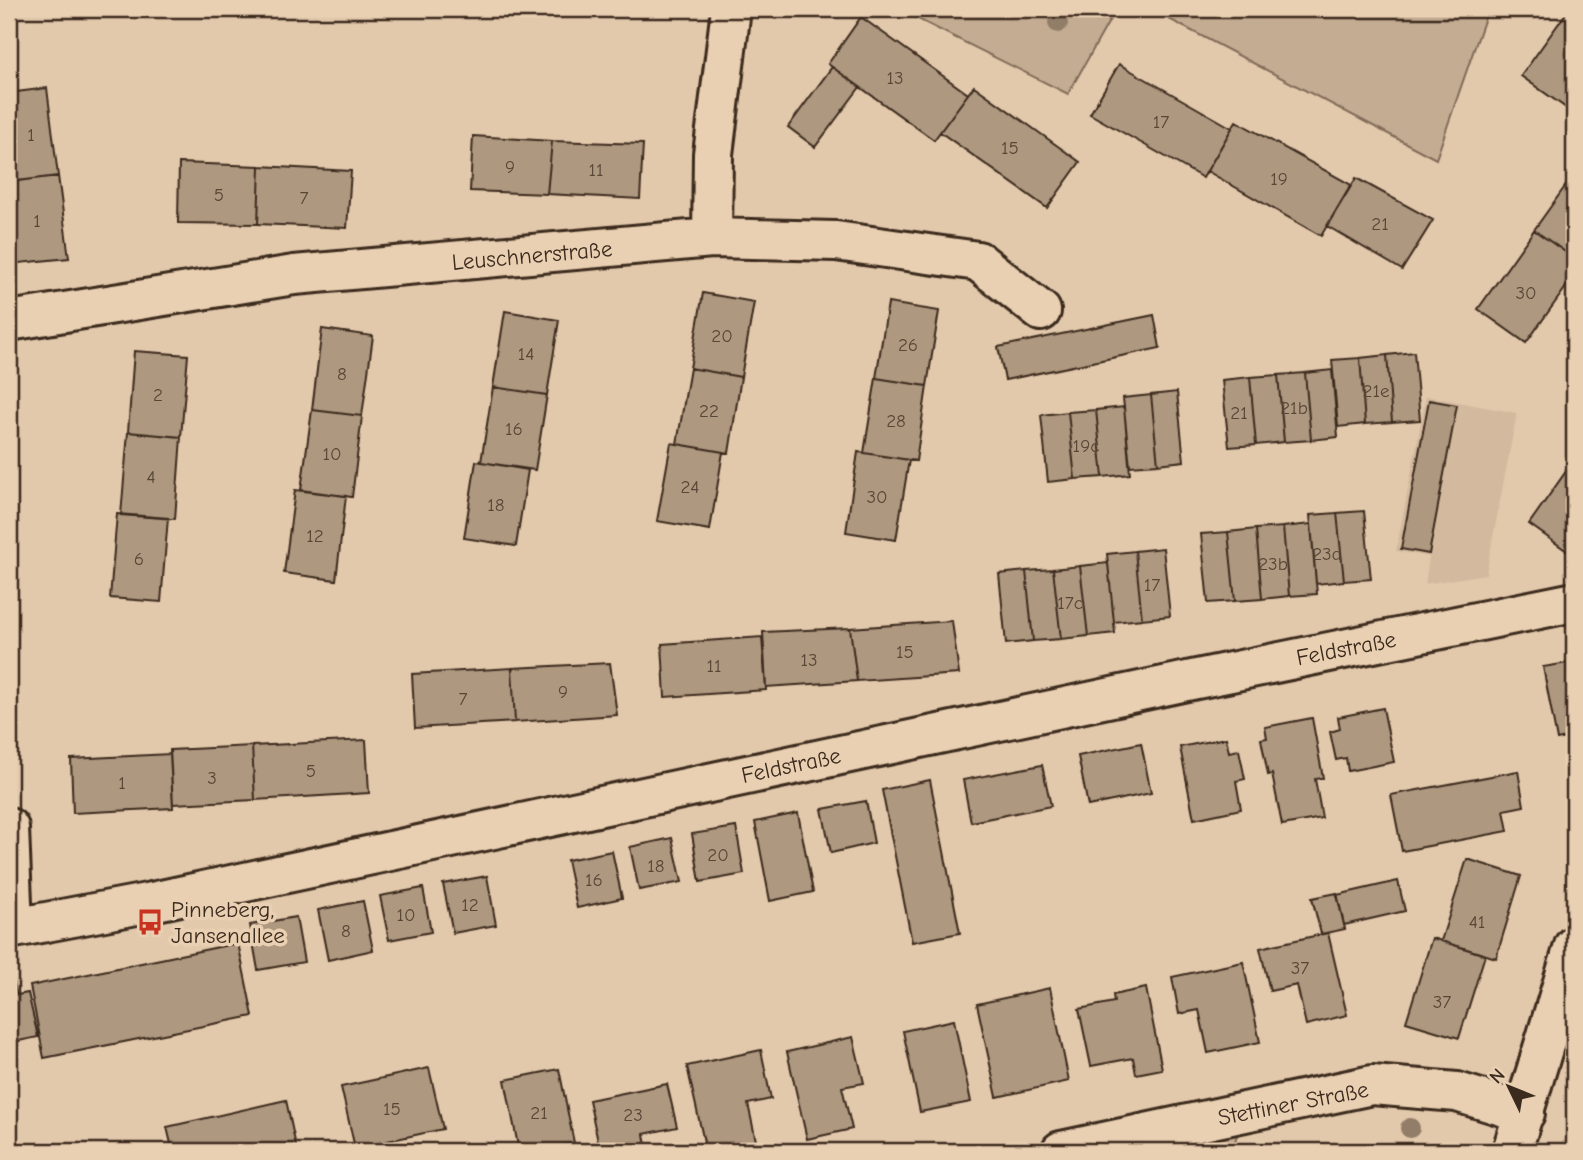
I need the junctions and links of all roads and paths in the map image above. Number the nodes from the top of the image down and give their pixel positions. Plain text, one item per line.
1 (731, 9) edge
2 (712, 238) junction
3 (1041, 311) dead end
4 (9, 321) edge
5 (1574, 602) edge
6 (9, 828) edge
7 (11, 928) edge
8 (1574, 946) edge
9 (1564, 1012) edge
10 (1525, 1113) junction
11 (1061, 1151) edge
12 (1513, 1151) edge

1 - 2 street
2 - 3 street, Leuschnerstraße
2 - 4 street, Leuschnerstraße
5 - 7 street, Feldstraße
6 - 7 street
8 - 9 street
9 - 10 street
10 - 11 street, Stettiner Straße
10 - 12 street

